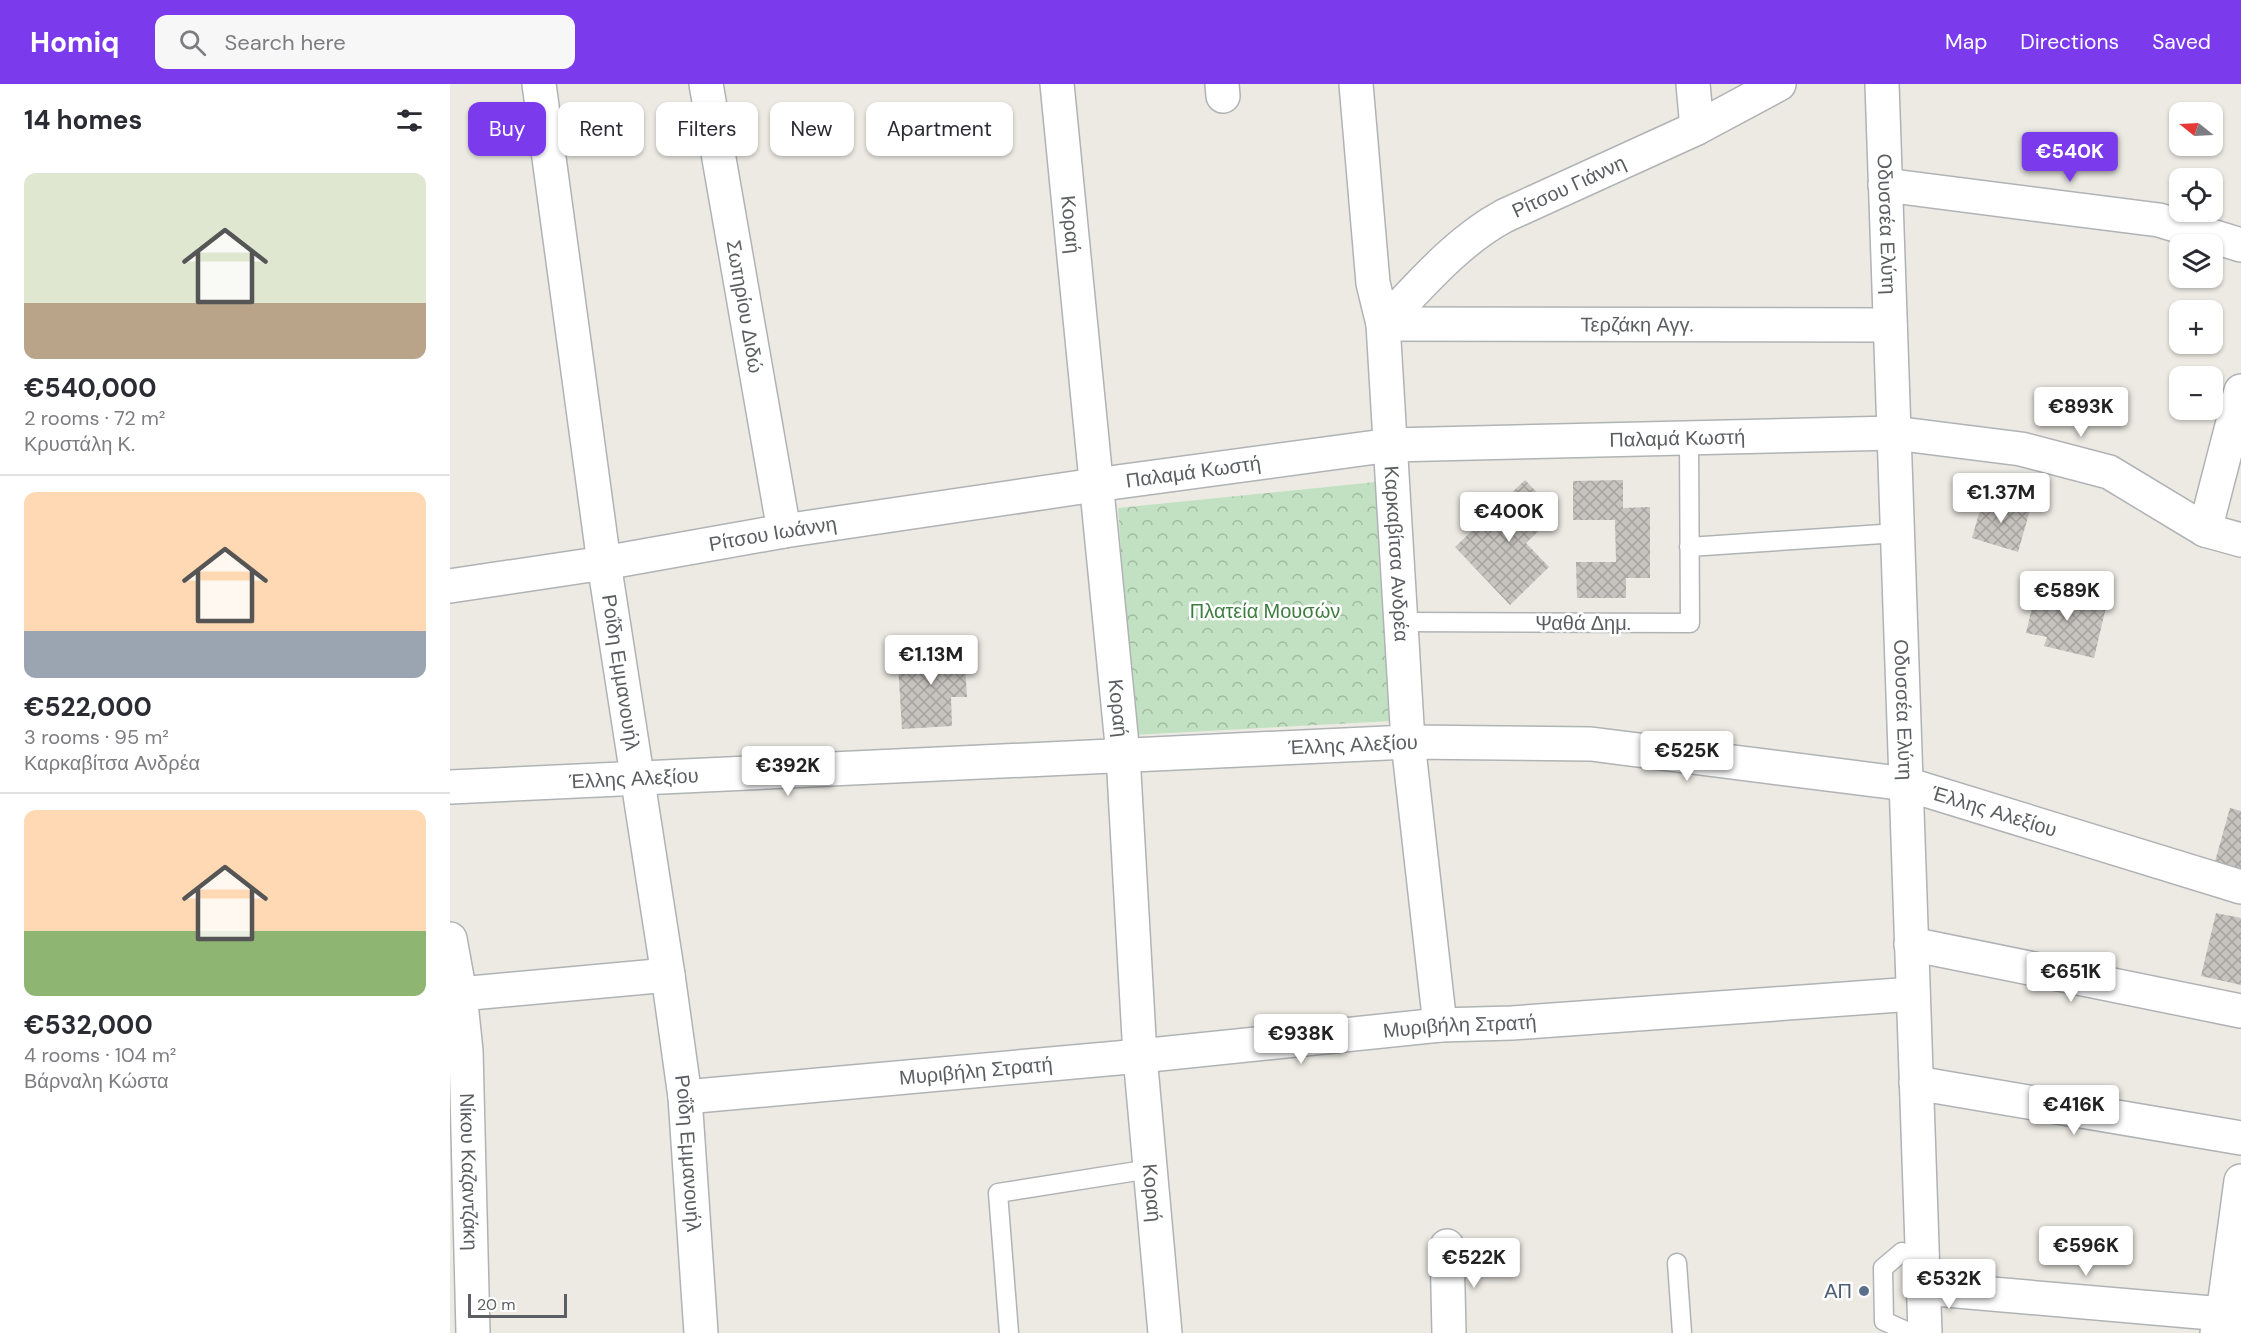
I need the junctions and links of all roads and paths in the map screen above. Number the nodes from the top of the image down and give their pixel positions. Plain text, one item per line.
1 (539, 84) edge
2 (706, 84) edge
3 (1057, 84) edge
4 (1356, 84) edge
5 (1692, 84) edge
6 (1779, 84) edge
7 (1882, 84) edge
8 (1697, 128) junction
9 (1885, 185) junction
10 (2241, 245) edge
11 (1383, 324) junction
12 (1890, 325) junction
13 (2241, 391) edge
14 (1894, 433) junction
15 (1689, 440) junction
16 (1391, 445) junction
17 (1095, 484) junction
18 (2205, 530) junction
19 (784, 531) junction
20 (1897, 533) junction
21 (2241, 540) edge
22 (1689, 547) junction
23 (604, 563) junction
24 (450, 586) edge
25 (1400, 622) junction
26 (1408, 742) junction
27 (1123, 755) junction
28 (638, 778) junction
29 (1906, 784) junction
30 (450, 787) edge
31 (2241, 887) edge
32 (450, 939) edge
33 (1911, 944) junction
34 (669, 975) junction
35 (460, 994) junction
36 (1913, 994) junction
37 (2241, 1011) edge
38 (1440, 1025) junction
39 (458, 1052) edge
40 (1140, 1056) junction
41 (1916, 1083) junction
42 (685, 1097) junction
43 (2241, 1138) edge
44 (1150, 1169) junction
45 (2241, 1181) edge
46 (1912, 1244) junction
47 (1447, 1246) dead end
48 (1677, 1263) dead end
49 (1923, 1288) junction
50 (2227, 1322) edge
51 (1913, 1332) edge
52 (473, 1333) edge
53 (701, 1333) edge
54 (1009, 1333) edge
55 (1165, 1333) edge
56 (1449, 1333) edge
57 (1682, 1333) edge

1 - 23 street, Ροΐδη Εμμανουήλ
2 - 19 street, Σωτηρίου Διδώ
3 - 17 street, Κοραή
4 - 11 street, Καρκαβίτσα Ανδρέα
5 - 8 street
6 - 8 street, Ρίτσου Γιάννη
7 - 9 street, Οδυσσέα Ελύτη
8 - 11 street, Ρίτσου Γιάννη
9 - 10 street
9 - 12 street, Οδυσσέα Ελύτη
11 - 12 street, Τερζάκη Αγγ.
11 - 16 street, Καρκαβίτσα Ανδρέα
12 - 14 street, Οδυσσέα Ελύτη
13 - 18 street
14 - 15 street, Παλαμά Κωστή
14 - 18 street, Παλαμά Κωστή
14 - 20 street, Οδυσσέα Ελύτη
15 - 16 street, Παλαμά Κωστή
15 - 22 lane, Ψαθά Δημ.
16 - 17 street, Παλαμά Κωστή
16 - 25 street, Καρκαβίτσα Ανδρέα
17 - 19 street, Ρίτσου Ιωάννη
17 - 27 street, Κοραή
18 - 21 street, Παλαμά Κωστή
19 - 23 street, Ρίτσου Ιωάννη
20 - 22 lane
20 - 29 street, Οδυσσέα Ελύτη
22 - 25 lane, Ψαθά Δημ.
23 - 24 street, Ρίτσου Ιωάννη
23 - 28 street, Ροΐδη Εμμανουήλ
25 - 26 street, Καρκαβίτσα Ανδρέα
26 - 27 street, Έλλης Αλεξίου
26 - 29 street, Έλλης Αλεξίου
26 - 38 street, Καρκαβίτσα Ανδρέα
27 - 28 street, Έλλης Αλεξίου
27 - 40 street, Κοραή
28 - 30 street, Έλλης Αλεξίου
28 - 34 street, Ροΐδη Εμμανουήλ
29 - 31 street, Έλλης Αλεξίου
29 - 33 street, Οδυσσέα Ελύτη
32 - 35 street, Νίκου Καζαντζάκη
33 - 36 street, Οδυσσέα Ελύτη
33 - 37 street
34 - 35 street
34 - 42 street, Ροΐδη Εμμανουήλ
35 - 39 street, Νίκου Καζαντζάκη
36 - 38 street, Μυριβήλη Στρατή
36 - 41 street, Οδυσσέα Ελύτη
38 - 40 street, Μυριβήλη Στρατή
39 - 52 street, Νίκου Καζαντζάκη
40 - 42 street, Μυριβήλη Στρατή
40 - 44 street, Κοραή
41 - 43 street
41 - 46 street, Οδυσσέα Ελύτη
42 - 53 street, Ροΐδη Εμμανουήλ
44 - 54 lane
44 - 55 street, Κοραή
45 - 50 street
46 - 49 street, Οδυσσέα Ελύτη
46 - 51 lane
47 - 56 street
48 - 57 lane
49 - 50 street
49 - 51 street, Οδυσσέα Ελύτη

